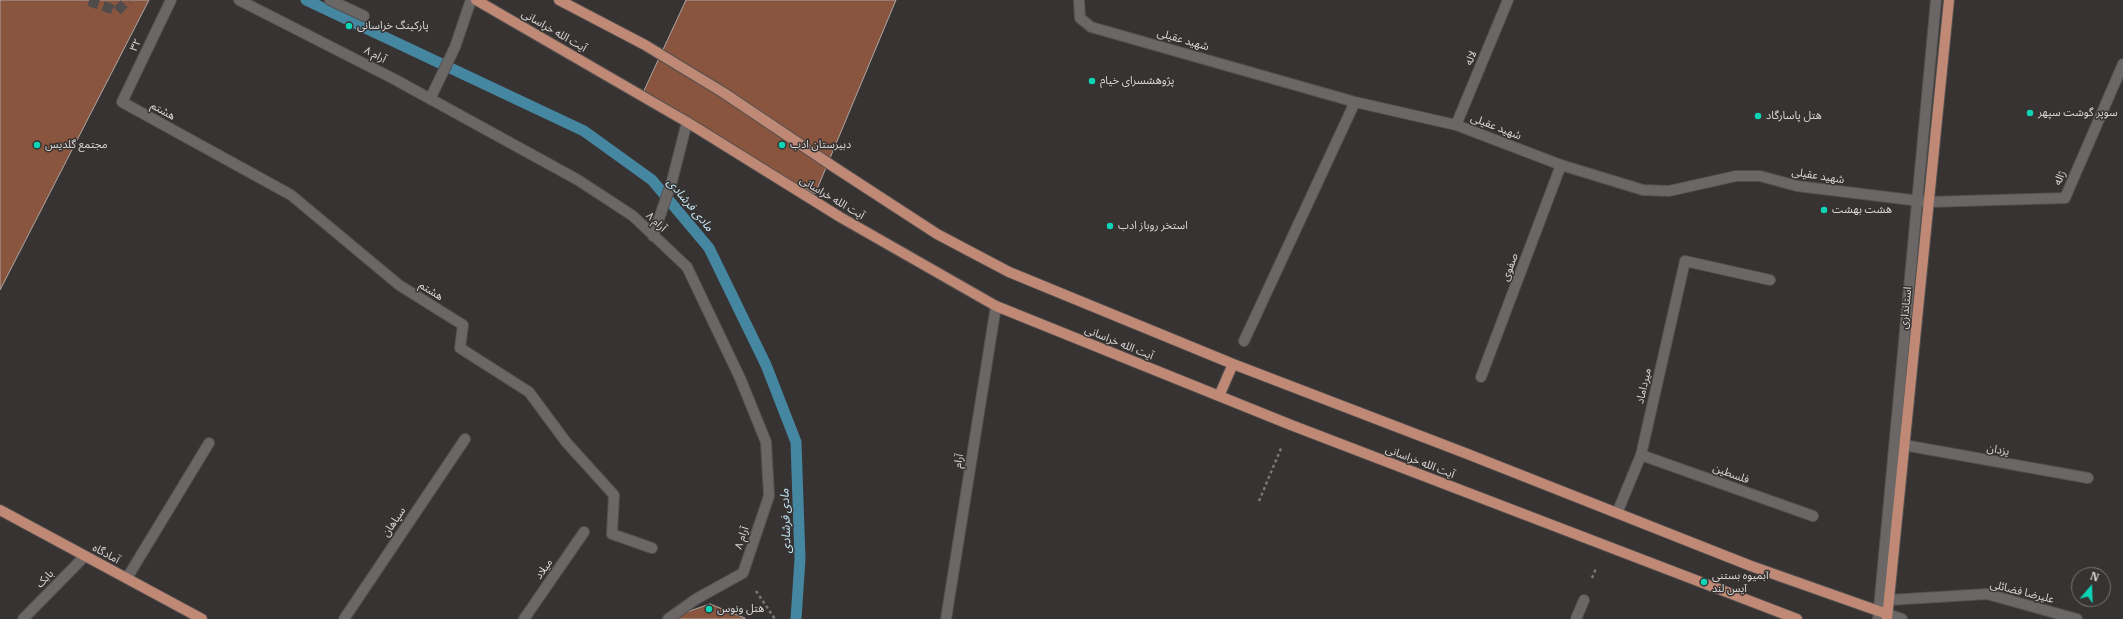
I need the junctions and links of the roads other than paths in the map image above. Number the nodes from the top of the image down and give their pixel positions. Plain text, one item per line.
1 (172, 0) edge
2 (239, 0) edge
3 (330, 0) edge
4 (471, 0) edge
5 (476, 0) edge
6 (559, 0) edge
7 (1079, 0) edge
8 (1508, 0) edge
9 (1936, 0) edge
10 (1949, 0) edge
11 (364, 16) dead end
12 (2123, 64) edge
13 (430, 99) junction
14 (122, 102) joint
15 (1355, 102) junction
16 (687, 122) junction
17 (1456, 125) junction
18 (1561, 165) junction
19 (1917, 201) junction
20 (1928, 202) junction
21 (653, 236) junction
22 (1770, 280) dead end
23 (996, 306) junction
24 (1244, 341) dead end
25 (1233, 364) junction
26 (1481, 377) dead end
27 (1219, 396) junction
28 (465, 439) dead end
29 (209, 443) dead end
30 (1904, 445) junction
31 (1641, 455) junction
32 (2088, 478) dead end
33 (0, 510) edge
34 (1617, 513) junction
35 (1813, 516) dead end
36 (584, 532) dead end
37 (652, 548) dead end
38 (85, 556) junction
39 (127, 578) junction
40 (1584, 600) road end
41 (1889, 600) junction
42 (1887, 616) edge
43 (23, 619) edge
44 (202, 619) edge
45 (344, 619) edge
46 (524, 619) edge
47 (668, 619) edge
48 (946, 619) edge
49 (1576, 619) edge
50 (1797, 619) edge
51 (1878, 619) edge
52 (1902, 619) edge
53 (2077, 619) edge

1 - 14 street, ۳۲
2 - 13 street, ۸ آرام
3 - 11 street
4 - 13 street
5 - 16 main road, آیت الله خراسانی
6 - 25 main road
7 - 15 street, شهید عقیلی
8 - 17 street, لاله
9 - 19 street, استانداری
10 - 20 main road, استانداری
12 - 20 street, ژاله
13 - 21 street, ۸ آرام
14 - 37 street, هشتم
15 - 17 street, شهید عقیلی
15 - 24 street
16 - 21 street
16 - 23 main road, آیت الله خراسانی
17 - 18 street, شهید عقیلی
18 - 19 street, شهید عقیلی
18 - 26 street, صفوی
19 - 20 street, شهید عقیلی
19 - 51 street, استانداری
20 - 30 main road, استانداری
21 - 47 street, ۸ آرام
22 - 31 street, میرداماد
23 - 27 main road, آیت الله خراسانی
23 - 48 street, آرام
25 - 27 main road
25 - 34 main road
27 - 50 main road, آیت الله خراسانی
28 - 45 street, سپاهان
29 - 39 street
30 - 32 street, یزدان
30 - 41 main road, استانداری
31 - 34 street, میرداماد
31 - 35 street, فلسطین
33 - 38 main road, آمادگاه
34 - 42 main road
36 - 46 street, میلاد
38 - 39 main road, آمادگاه
38 - 43 street, بابک
39 - 44 main road, آمادگاه
40 - 49 street
41 - 42 main road, استانداری
41 - 53 street, علیرضا فضائلی
42 - 52 street

